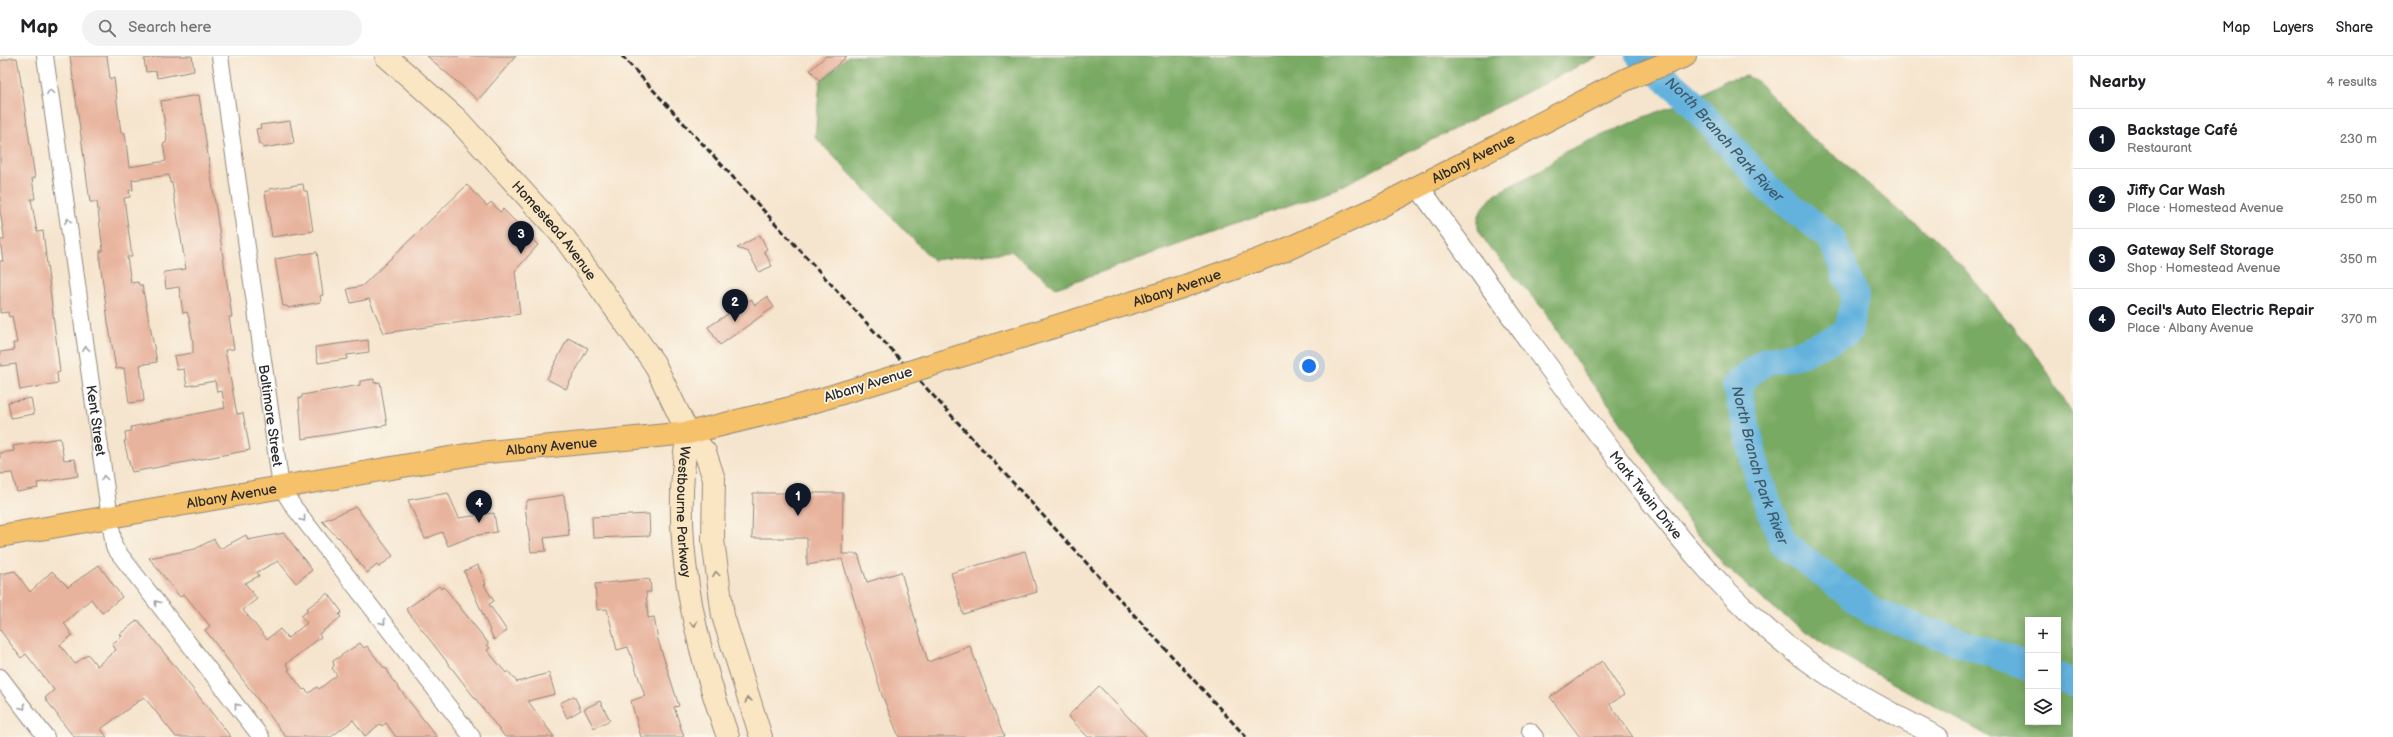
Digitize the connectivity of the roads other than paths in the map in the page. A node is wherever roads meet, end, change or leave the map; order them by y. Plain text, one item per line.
1 (45, 56) edge
2 (220, 56) edge
3 (386, 56) edge
4 (1682, 57) edge
5 (1418, 186) junction
6 (688, 433) junction
7 (281, 487) junction
8 (110, 517) junction
9 (0, 536) edge
10 (0, 677) edge
11 (759, 732) edge
12 (727, 735) edge
13 (46, 737) edge
14 (261, 737) edge
15 (472, 737) edge
16 (1938, 737) edge

8 -> 1 street, Kent Street
2 - 7 street, Baltimore Street
3 - 6 main road, Homestead Avenue
4 - 5 highway, Albany Avenue
5 - 6 highway, Albany Avenue, bridge
5 - 16 street, Mark Twain Drive
6 - 7 highway, Albany Avenue
11 -> 6 main road, Westbourne Parkway
6 -> 12 main road, Westbourne Parkway
7 - 8 highway, Albany Avenue
7 -> 15 street, Baltimore Street
8 - 9 highway, Albany Avenue
14 -> 8 street, Kent Street
10 -> 13 street
11 - 12 main road

